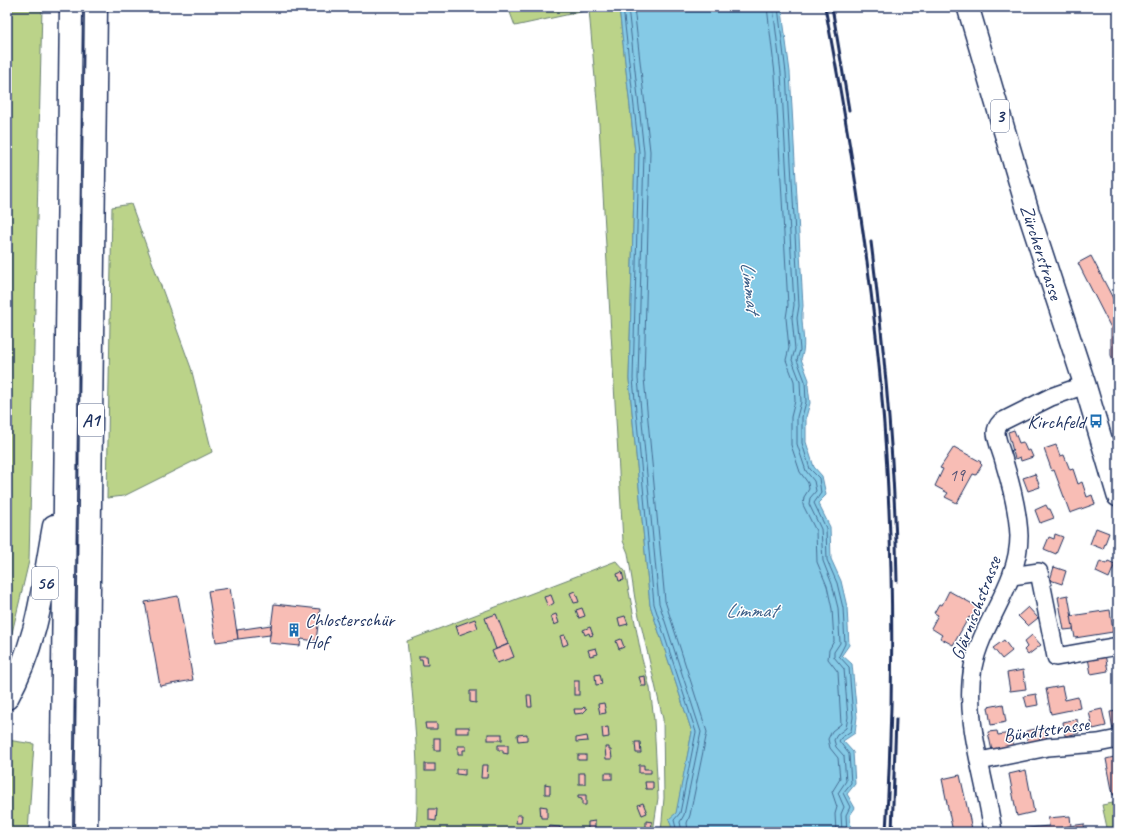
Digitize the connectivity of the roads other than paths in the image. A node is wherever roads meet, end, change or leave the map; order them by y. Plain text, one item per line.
1 (71, 7) edge
2 (96, 7) edge
3 (968, 7) edge
4 (1085, 385) junction
5 (65, 464) junction
6 (1118, 496) edge
7 (1012, 576) junction
8 (1118, 646) edge
9 (7, 698) edge
10 (1118, 740) edge
11 (980, 761) junction
12 (61, 832) edge
13 (86, 832) edge
14 (993, 832) edge

1 - 5 highway, A1
2 - 13 highway, A1
3 - 4 main road, Zürcherstrasse / 3
4 - 6 main road, Zürcherstrasse / 3
4 - 7 street, Glärnischstrasse
5 - 9 highway, 56
5 - 12 highway, A1
7 - 8 street
7 - 11 street, Glärnischstrasse
10 - 11 street, Bündtstrasse
11 - 14 street, Glärnischstrasse

